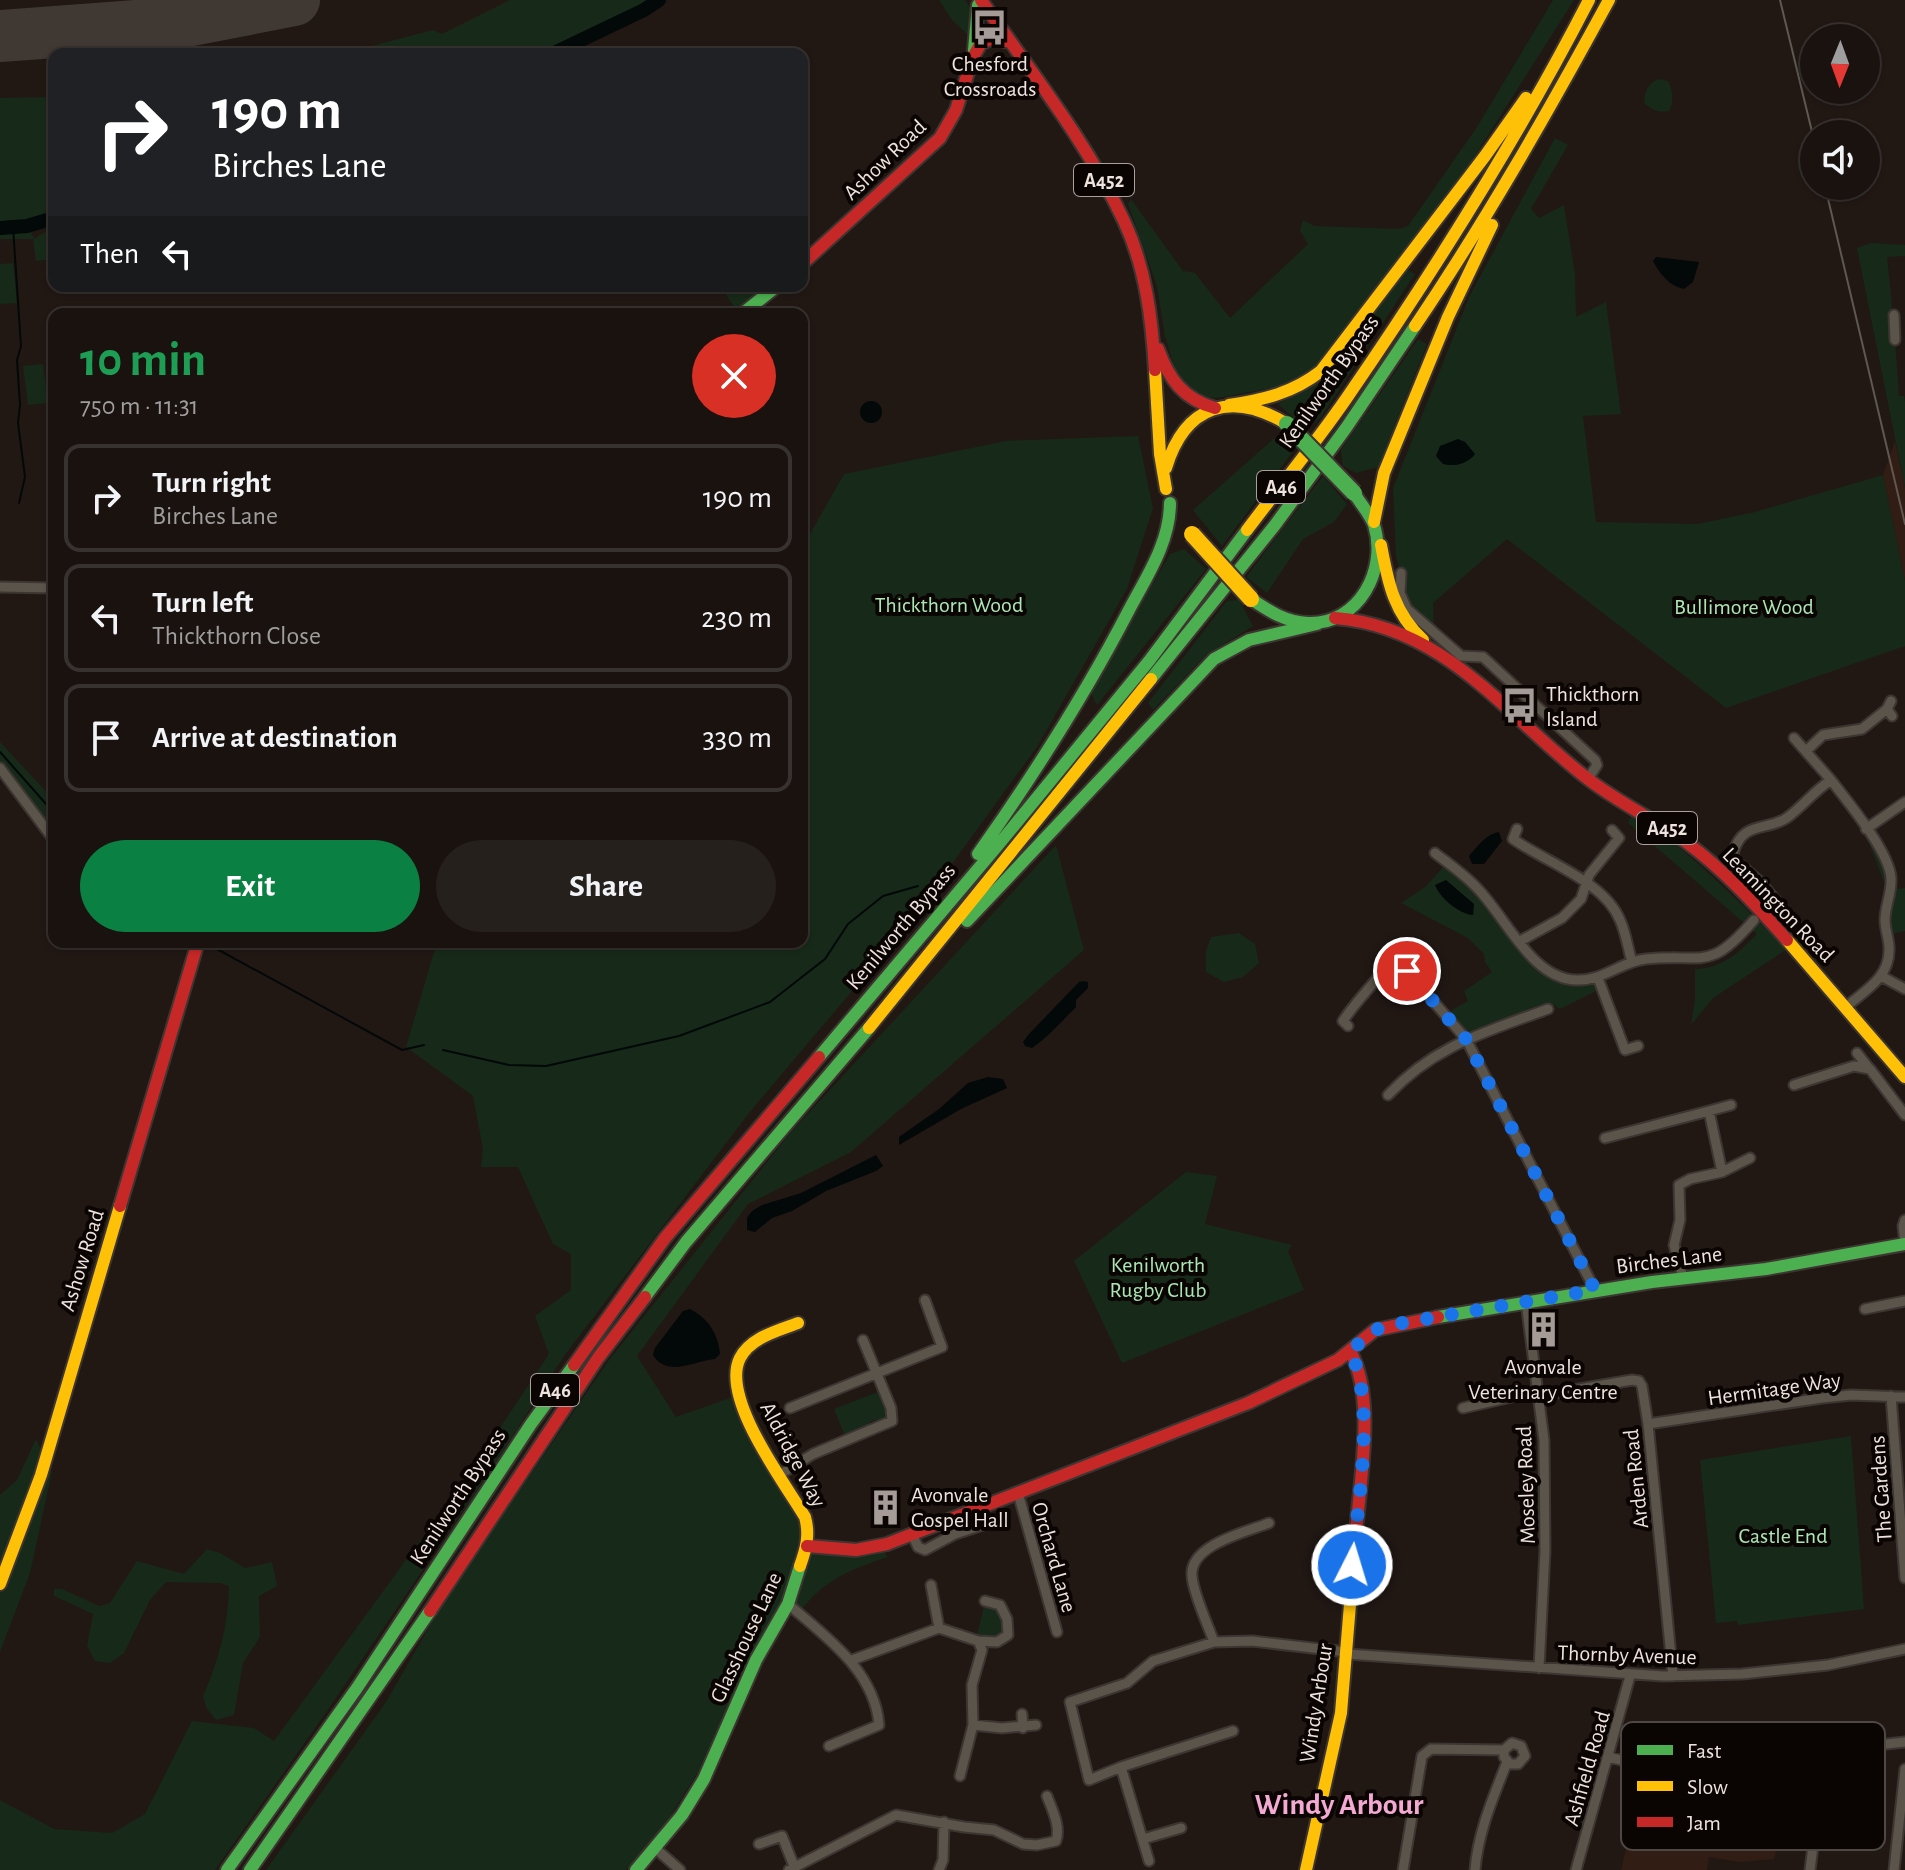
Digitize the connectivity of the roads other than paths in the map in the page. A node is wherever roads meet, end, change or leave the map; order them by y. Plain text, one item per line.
1 (1589, 0) edge
2 (1609, 0) edge
3 (980, 2) edge
4 (1578, 20) junction
5 (1008, 43) junction
6 (972, 62) junction
7 (1529, 147) junction
8 (808, 259) edge
9 (770, 292) edge
10 (750, 308) edge
11 (1894, 315) dead end
12 (1900, 328) edge
13 (1154, 336) junction
14 (1895, 340) dead end
15 (1222, 406) junction
16 (1168, 496) junction
17 (1374, 522) junction
18 (1380, 543) junction
19 (1401, 573) dead end
20 (0, 587) edge
21 (48, 588) edge
22 (1335, 618) junction
23 (1317, 624) junction
24 (1439, 653) junction
25 (1500, 672) junction
26 (1487, 686) junction
27 (1890, 708) dead end
28 (1794, 738) dead end
29 (1806, 751) junction
30 (0, 768) edge
31 (1588, 779) junction
32 (1831, 780) junction
33 (1905, 802) edge
34 (1866, 829) junction
35 (48, 832) edge
36 (1619, 837) dead end
37 (1513, 838) dead end
38 (1435, 853) dead end
39 (1587, 885) junction
40 (1759, 916) junction
41 (1799, 928) dead end
42 (920, 937) junction
43 (1520, 941) junction
44 (194, 948) edge
45 (1396, 948) dead end
46 (1390, 960) junction
47 (1632, 962) junction
48 (1881, 976) junction
49 (1598, 978) junction
50 (908, 979) junction
51 (1905, 989) edge
52 (1846, 1007) junction
53 (1548, 1009) dead end
54 (1342, 1023) dead end
55 (1466, 1039) junction
56 (1638, 1046) dead end
57 (1625, 1050) junction
58 (1882, 1051) junction
59 (1857, 1053) dead end
60 (1614, 1054) dead end
61 (1870, 1069) junction
62 (1905, 1077) edge
63 (1793, 1085) dead end
64 (1905, 1086) edge
65 (1388, 1095) dead end
66 (1731, 1105) dead end
67 (1709, 1111) junction
68 (1905, 1115) edge
69 (1605, 1138) dead end
70 (1750, 1158) dead end
71 (1722, 1172) junction
72 (1905, 1220) edge
73 (1905, 1244) edge
74 (1683, 1278) junction
75 (1595, 1290) junction
76 (925, 1300) dead end
77 (1905, 1301) edge
78 (1526, 1302) junction
79 (1865, 1309) dead end
80 (798, 1323) dead end
81 (863, 1340) dead end
82 (1350, 1351) junction
83 (877, 1375) junction
84 (1538, 1394) junction
85 (1891, 1396) junction
86 (1905, 1397) edge
87 (790, 1408) dead end
88 (1463, 1408) dead end
89 (1648, 1424) junction
90 (779, 1475) junction
91 (1018, 1493) junction
92 (992, 1522) dead end
93 (1269, 1523) dead end
94 (912, 1534) junction
95 (807, 1546) junction
96 (1905, 1578) edge
97 (0, 1584) edge
98 (931, 1585) dead end
99 (1006, 1595) dead end
100 (985, 1601) dead end
101 (788, 1604) junction
102 (1000, 1605) junction
103 (939, 1628) junction
104 (1057, 1632) dead end
105 (978, 1641) junction
106 (1214, 1642) junction
107 (1905, 1649) edge
108 (1347, 1653) junction
109 (852, 1660) junction
110 (1539, 1668) junction
111 (1630, 1676) junction
112 (1673, 1676) junction
113 (1022, 1714) dead end
114 (973, 1725) junction
115 (1036, 1725) dead end
116 (1023, 1728) junction
117 (1233, 1731) dead end
118 (1905, 1742) edge
119 (1885, 1744) edge
120 (829, 1746) dead end
121 (1504, 1750) junction
122 (1608, 1757) junction
123 (1621, 1760) edge
124 (1507, 1762) junction
125 (1121, 1767) junction
126 (1905, 1769) edge
127 (960, 1776) dead end
128 (1047, 1796) dead end
129 (944, 1822) junction
130 (1181, 1828) dead end
131 (1143, 1839) junction
132 (759, 1844) dead end
133 (655, 1848) junction
134 (1811, 1850) edge
135 (1149, 1861) dead end
136 (791, 1868) edge
137 (227, 1870) edge
138 (250, 1870) edge
139 (636, 1870) edge
140 (680, 1870) edge
141 (939, 1870) edge
142 (1306, 1870) edge
143 (1403, 1870) edge
144 (1475, 1870) edge
145 (1576, 1870) edge
146 (1810, 1870) edge
147 (1894, 1870) edge

1 - 4 main road, Kenilworth Bypass / A46
2 - 7 main road, Kenilworth Bypass / A46
3 - 5 main road, A452
3 - 6 main road, Ashow Road
4 - 15 main road
4 - 42 main road, Kenilworth Bypass / A46
5 - 6 main road
5 - 13 main road, A452
6 - 8 main road, Ashow Road
7 - 17 main road
7 - 50 main road, Kenilworth Bypass / A46
9 - 10 main road
11 - 12 street
12 - 14 street
13 - 15 main road, A452
13 - 16 main road, A452
15 - 16 main road
15 - 17 main road, bridge
16 - 23 main road, bridge
16 - 42 main road
17 - 18 main road
18 - 22 main road
18 - 24 main road, Leamington Road / A452
19 - 25 street
20 - 21 street
22 - 23 main road
22 - 24 main road, Leamington Road / A452
23 - 50 main road
24 - 26 main road, Leamington Road / A452
25 - 26 street
25 - 31 street
26 - 31 main road, Leamington Road / A452
27 - 29 street
28 - 29 street
29 - 32 street
30 - 35 street
31 - 40 main road, Leamington Road / A452
32 - 34 street
32 - 41 street
33 - 34 street
34 - 48 street
36 - 39 street
37 - 39 street
38 - 43 street
39 - 43 street
39 - 47 street
40 - 47 street
40 - 52 main road, Leamington Road / A452
42 - 137 main road, Kenilworth Bypass / A46
43 - 49 street
44 - 97 main road, Ashow Road
45 - 46 street
46 - 54 street
46 - 55 street
47 - 49 street
48 - 51 street
48 - 52 street
49 - 57 street
50 - 138 main road, Kenilworth Bypass / A46
52 - 58 main road, Leamington Road / A452
53 - 55 street
55 - 65 street
55 - 75 street
56 - 57 street
57 - 60 street
58 - 62 main road, Leamington Road / A452
58 - 64 main road, Leamington Road / A452
59 - 61 street
61 - 63 street
61 - 68 street
66 - 67 street
67 - 69 street
67 - 71 street
70 - 71 street
71 - 74 street
72 - 73 street
73 - 74 main road, Birches Lane
74 - 75 main road, Birches Lane
75 - 78 main road, Birches Lane
76 - 83 street
77 - 79 street
78 - 82 main road, Birches Lane
78 - 84 street, Moseley Road
80 - 90 main road, Aldridge Way
81 - 83 street
82 - 91 main road
82 - 108 main road, Windy Arbour
83 - 87 street
83 - 90 street
84 - 88 street
84 - 89 street, Arden Road
84 - 110 street, Moseley Road
85 - 86 street, Hermitage Way
85 - 89 street, Hermitage Way
85 - 96 street, The Gardens
89 - 112 street, Arden Road
90 - 95 main road, Aldridge Way
91 - 94 main road
91 - 104 street, Orchard Lane
92 - 94 street
93 - 106 street
94 - 95 main road
95 - 101 main road, Glasshouse Lane
98 - 103 street
99 - 102 street
100 - 102 street
101 - 109 street
101 - 133 main road, Glasshouse Lane
102 - 105 street
103 - 105 street
103 - 109 street
105 - 114 street
106 - 108 street, Thornby Avenue
106 - 125 street, Thornby Avenue
107 - 112 street, Thornby Avenue
108 - 110 street, Thornby Avenue
108 - 142 main road, Windy Arbour
109 - 120 street
110 - 111 street, Thornby Avenue
111 - 112 street, Thornby Avenue
111 - 122 street, Ashfield Road
113 - 116 street
114 - 116 street
114 - 127 street
115 - 116 street
117 - 125 street
118 - 119 street
121 - 124 street
121 - 124 street
121 - 143 street
122 - 123 street
122 - 145 street, Ashfield Road
124 - 144 street
125 - 131 street
126 - 147 street
128 - 129 street
129 - 136 street
129 - 141 street
130 - 131 street
131 - 135 street
132 - 136 street
133 - 139 main road, Glasshouse Lane
133 - 140 street
134 - 146 street

